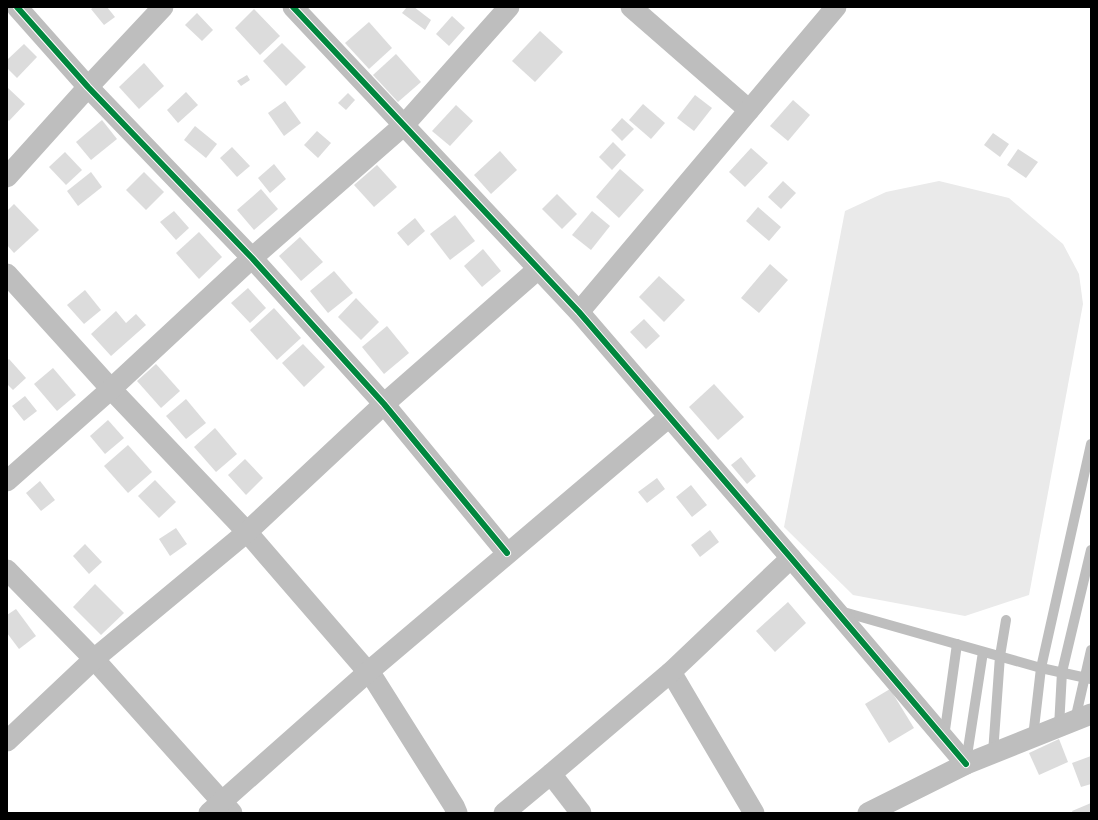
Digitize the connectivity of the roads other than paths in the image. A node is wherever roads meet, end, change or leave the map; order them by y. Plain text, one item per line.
1 (16, 7) edge
2 (163, 7) edge
3 (293, 7) edge
4 (509, 7) edge
5 (631, 7) edge
6 (832, 8) edge
7 (88, 87) junction
8 (749, 110) junction
9 (404, 126) junction
10 (7, 177) edge
11 (252, 258) junction
12 (538, 269) junction
13 (7, 274) edge
14 (579, 312) junction
15 (111, 389) junction
16 (384, 404) junction
17 (669, 417) junction
18 (1091, 444) edge
19 (7, 481) edge
20 (247, 532) junction
21 (1091, 550) edge
22 (507, 554) junction
23 (791, 558) junction
24 (7, 570) edge
25 (835, 610) junction
26 (1006, 620) dead end
27 (957, 644) junction
28 (1091, 650) edge
29 (983, 652) junction
30 (1000, 656) junction
31 (94, 659) junction
32 (1041, 668) junction
33 (368, 672) junction
34 (671, 672) junction
35 (1062, 672) junction
36 (1088, 678) edge
37 (1075, 720) edge
38 (1033, 737) junction
39 (944, 738) junction
40 (7, 741) edge
41 (993, 753) junction
42 (966, 764) junction
43 (552, 774) junction
44 (220, 809) edge
45 (457, 813) edge
46 (504, 813) edge
47 (581, 813) edge
48 (754, 813) edge
49 (868, 813) edge

1 - 7 street
2 - 7 street
3 - 9 street
4 - 9 street
5 - 8 street
6 - 8 street
7 - 10 street
7 - 11 street
8 - 14 street
9 - 11 street
9 - 12 street
11 - 15 street
11 - 16 street
12 - 14 street
12 - 16 street
13 - 15 street
14 - 17 street
15 - 19 street
15 - 20 street
16 - 20 street
16 - 22 street
17 - 22 street
17 - 23 street
18 - 32 lane
20 - 31 street
20 - 33 street
21 - 35 lane
22 - 33 street
23 - 25 street
23 - 34 street
24 - 31 street
25 - 27 lane
25 - 39 street
26 - 30 lane
27 - 29 lane
27 - 39 lane
28 - 36 lane
29 - 30 lane
29 - 42 lane
30 - 32 lane
30 - 41 lane
31 - 40 street
31 - 44 street
32 - 35 lane
32 - 38 lane
33 - 44 street
33 - 45 street
34 - 43 street
34 - 48 street
35 - 36 lane
35 - 37 lane
36 - 37 lane
37 - 38 street
38 - 41 street
39 - 42 street
41 - 42 street
42 - 49 street
43 - 46 street
43 - 47 street

